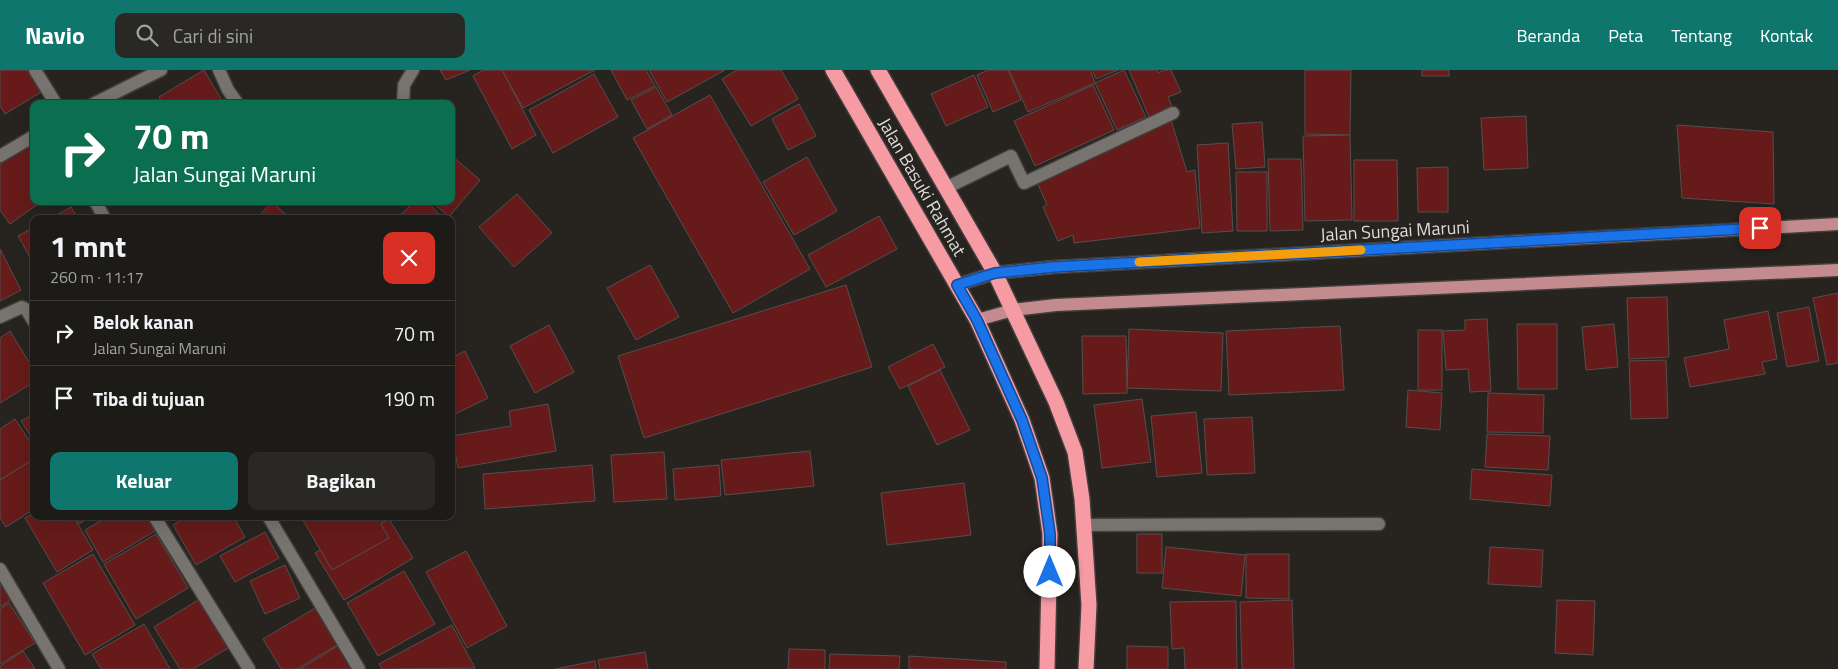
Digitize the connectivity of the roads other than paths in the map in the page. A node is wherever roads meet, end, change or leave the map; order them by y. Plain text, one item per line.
1 (35, 70) edge
2 (161, 70) edge
3 (219, 70) edge
4 (414, 70) edge
5 (833, 70) edge
6 (878, 70) edge
7 (54, 100) edge
8 (100, 100) edge
9 (235, 100) edge
10 (403, 100) edge
11 (1173, 114) dead end
12 (30, 138) edge
13 (0, 156) edge
14 (946, 188) junction
15 (1838, 224) edge
16 (1838, 270) edge
17 (995, 273) junction
18 (957, 285) junction
19 (1013, 310) junction
20 (0, 317) edge
21 (30, 317) edge
22 (977, 320) junction
23 (156, 520) edge
24 (270, 520) edge
25 (1379, 524) dead end
26 (1084, 525) junction
27 (0, 569) edge
28 (59, 669) edge
29 (249, 669) edge
30 (359, 669) edge
31 (1047, 669) edge
32 (1086, 669) edge

1 - 7 street
2 - 8 street
3 - 9 street
4 - 10 street
5 - 18 highway, Jalan Basuki Rahmat
6 - 14 highway, Jalan Basuki Rahmat
11 - 14 street
12 - 13 street
14 - 17 highway, Jalan Basuki Rahmat
15 - 17 main road, Jalan Sungai Maruni
16 - 19 main road
17 - 18 main road, Jalan Sungai Maruni
17 - 19 highway, Jalan Basuki Rahmat
18 - 22 highway, Jalan Basuki Rahmat
19 - 22 main road
19 - 26 highway, Jalan Basuki Rahmat
20 - 21 street
22 - 31 highway, Jalan Basuki Rahmat
23 - 29 street
24 - 30 street
25 - 26 street
26 - 32 highway, Jalan Basuki Rahmat
27 - 28 street

